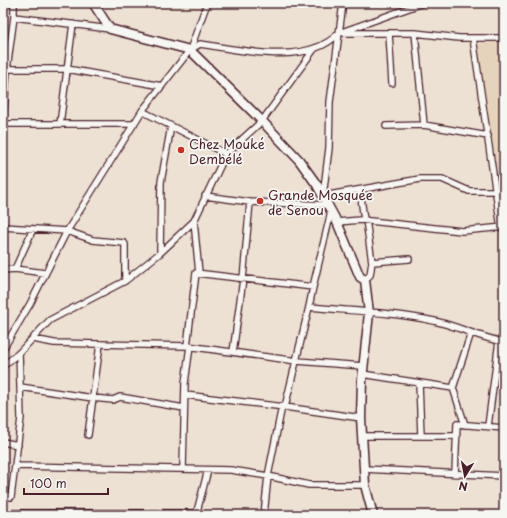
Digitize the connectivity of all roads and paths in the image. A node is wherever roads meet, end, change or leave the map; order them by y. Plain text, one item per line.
1 (14, 3) edge
2 (93, 3) edge
3 (343, 3) edge
4 (423, 3) edge
5 (206, 6) dead end
6 (14, 16) junction
7 (73, 24) junction
8 (110, 29) junction
9 (389, 32) junction
10 (339, 33) junction
11 (415, 33) junction
12 (474, 38) junction
13 (504, 38) edge
14 (315, 48) junction
15 (190, 50) junction
16 (6, 58) edge
17 (8, 69) junction
18 (67, 69) junction
19 (392, 83) dead end
20 (162, 86) junction
21 (142, 111) junction
22 (262, 121) junction
23 (3, 124) edge
24 (60, 124) junction
25 (134, 124) junction
26 (424, 125) junction
27 (171, 126) junction
28 (386, 126) dead end
29 (488, 136) junction
30 (3, 145) edge
31 (226, 154) junction
32 (360, 190) junction
33 (496, 191) junction
34 (205, 196) junction
35 (323, 196) junction
36 (250, 202) junction
37 (329, 208) junction
38 (3, 209) edge
39 (365, 220) junction
40 (194, 221) junction
41 (337, 222) junction
42 (3, 227) edge
43 (502, 227) edge
44 (33, 229) junction
45 (67, 231) junction
46 (160, 253) junction
47 (409, 259) dead end
48 (372, 262) junction
49 (3, 270) edge
50 (15, 270) junction
51 (45, 273) junction
52 (199, 274) junction
53 (243, 279) junction
54 (366, 280) junction
55 (126, 281) junction
56 (314, 287) junction
57 (309, 307) junction
58 (368, 312) junction
59 (471, 333) junction
60 (32, 339) junction
61 (502, 341) edge
62 (100, 344) junction
63 (188, 346) junction
64 (3, 349) edge
65 (233, 352) junction
66 (19, 353) junction
67 (297, 360) junction
68 (3, 366) edge
69 (363, 366) junction
70 (362, 374) junction
71 (418, 383) junction
72 (20, 388) junction
73 (453, 388) junction
74 (185, 395) junction
75 (93, 398) junction
76 (284, 406) junction
77 (184, 408) junction
78 (361, 418) junction
79 (465, 425) junction
80 (488, 426) junction
81 (504, 428) edge
82 (88, 435) dead end
83 (362, 436) junction
84 (421, 436) junction
85 (457, 436) junction
86 (3, 442) edge
87 (18, 445) junction
88 (15, 466) junction
89 (183, 469) junction
90 (364, 469) junction
91 (208, 470) junction
92 (454, 474) junction
93 (268, 476) junction
94 (504, 476) edge
95 (365, 485) junction
96 (3, 495) edge
97 (3, 513) edge
98 (196, 514) edge
99 (264, 515) edge
100 (373, 515) edge

1 - 6 street
2 - 8 street
3 - 10 street
4 - 10 street
5 - 15 street
6 - 7 street
6 - 16 street
7 - 8 street
7 - 18 street
8 - 15 street
9 - 10 street
9 - 11 street
9 - 19 street
10 - 14 street
10 - 35 street
11 - 12 street
11 - 26 street
12 - 13 street
12 - 29 street
14 - 15 street
14 - 22 street
15 - 20 street
15 - 22 street
16 - 17 street
17 - 18 street
17 - 23 street
18 - 20 street
18 - 24 street
20 - 21 street
21 - 25 street
21 - 27 street
22 - 31 street
22 - 35 street
23 - 24 street
24 - 25 street
25 - 45 street
26 - 28 street
26 - 29 street
27 - 31 street
27 - 46 street
29 - 33 street
30 - 38 street
31 - 34 street
32 - 33 street
32 - 35 street
32 - 39 street
33 - 43 street
34 - 36 street
34 - 40 street
35 - 37 street
36 - 37 street
36 - 53 street
37 - 41 street
37 - 56 street
39 - 41 street
39 - 43 street
39 - 48 street
40 - 46 street
40 - 52 street
41 - 54 street
42 - 44 street
44 - 45 street
44 - 50 street
45 - 51 street
45 - 55 street
46 - 55 street
47 - 48 street
48 - 54 street
49 - 50 street
50 - 51 street
51 - 64 street
52 - 53 street
52 - 63 street
53 - 56 street
53 - 65 street
54 - 58 street
55 - 60 street
56 - 57 street
57 - 58 street
57 - 67 street
58 - 59 street
58 - 69 street
59 - 61 street
59 - 73 street
60 - 62 street
60 - 66 street
61 - 80 street
62 - 63 street
62 - 75 street
63 - 65 street
63 - 74 street
65 - 67 street
66 - 68 street
66 - 72 street
67 - 69 street
67 - 76 street
69 - 70 street
70 - 71 street
70 - 78 street
71 - 73 street
71 - 84 street
72 - 75 street
72 - 87 street
73 - 79 street
74 - 76 street
74 - 77 street
75 - 77 street
75 - 82 street
76 - 78 street
76 - 93 street
77 - 89 street
78 - 83 street
79 - 80 street
79 - 85 street
80 - 81 street
83 - 84 street
83 - 90 street
84 - 85 street
85 - 92 street
86 - 87 street
87 - 88 street
88 - 89 street
88 - 96 street
89 - 91 street
90 - 92 street
90 - 95 street
91 - 93 street
91 - 98 street
92 - 94 street
93 - 95 street
93 - 99 street
95 - 100 street
97 - 98 street

